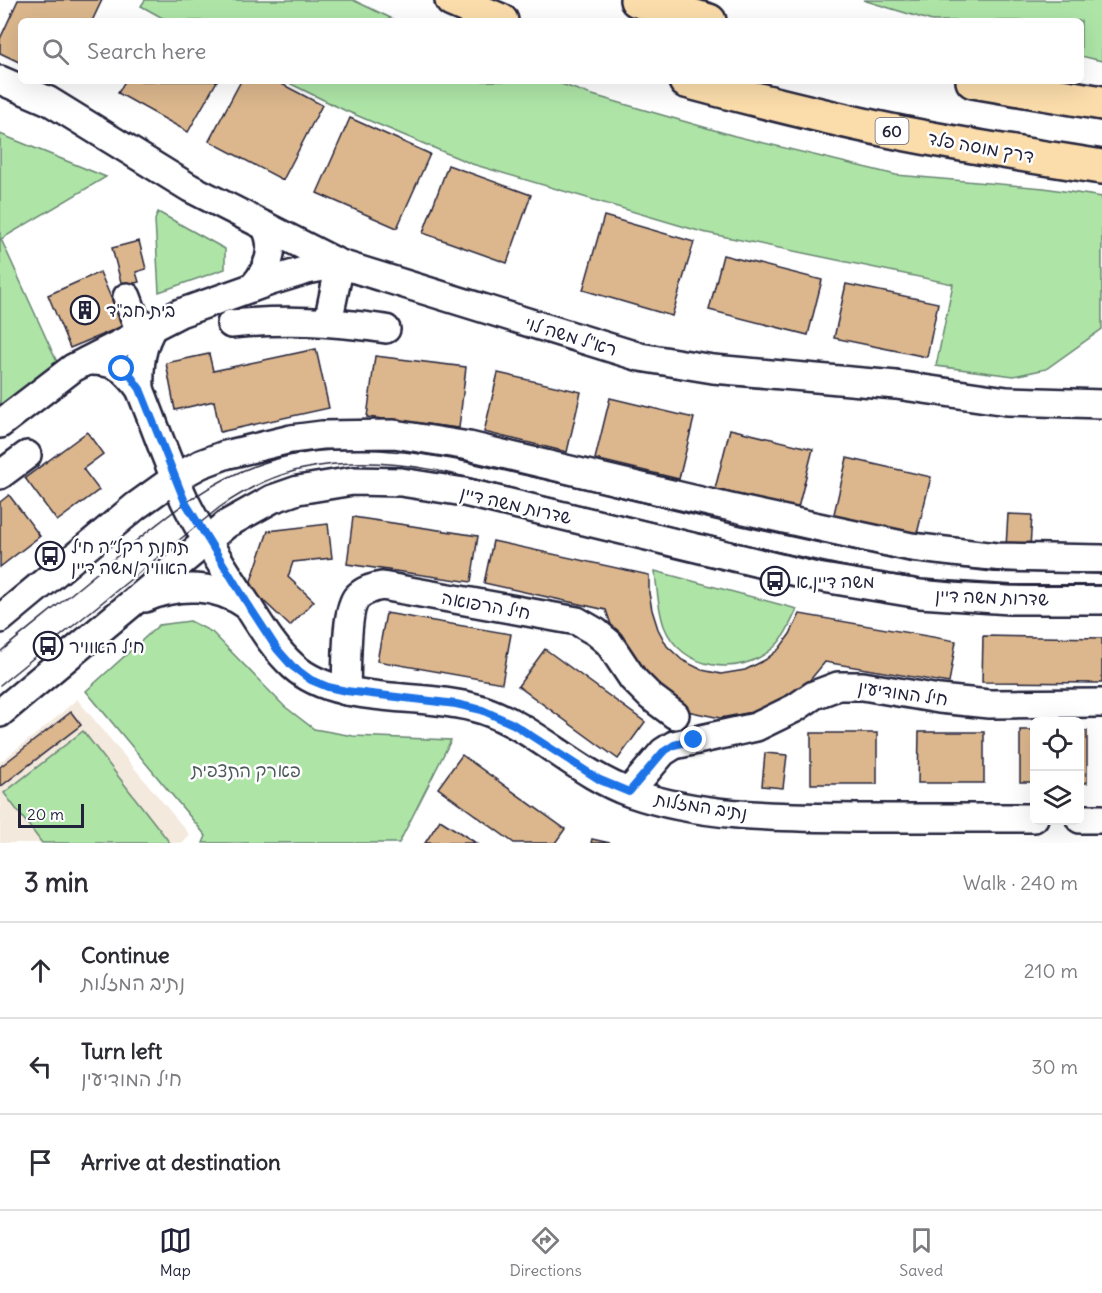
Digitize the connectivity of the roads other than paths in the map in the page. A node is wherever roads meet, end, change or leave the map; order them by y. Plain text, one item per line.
1 (452, 0) edge
2 (637, 0) edge
3 (494, 18) edge
4 (699, 18) edge
5 (0, 80) edge
6 (698, 84) edge
7 (991, 84) edge
8 (1102, 103) edge
9 (1102, 167) edge
10 (265, 226) junction
11 (340, 264) junction
12 (253, 287) junction
13 (127, 297) dead end
14 (328, 322) junction
15 (231, 324) dead end
16 (147, 328) junction
17 (386, 329) dead end
18 (80, 365) junction
19 (140, 389) junction
20 (1102, 404) edge
21 (0, 424) edge
22 (27, 455) dead end
23 (0, 475) edge
24 (175, 478) junction
25 (207, 540) junction
26 (1102, 559) edge
27 (1102, 600) edge
28 (130, 605) junction
29 (249, 606) junction
30 (0, 619) edge
31 (346, 691) junction
32 (1102, 703) edge
33 (0, 713) edge
34 (675, 715) dead end
35 (629, 792) junction
36 (1030, 818) edge
37 (1084, 819) edge
38 (1102, 819) edge

1 - 3 highway
2 - 4 highway
5 - 10 street, רא"ל משה לוי
6 - 9 highway, דרך מוסה פלד / 60
7 - 8 highway
10 - 11 street, רא"ל משה לוי
10 - 12 street
11 - 12 street
11 - 14 street
11 - 20 street, רא"ל משה לוי
12 - 16 street
13 - 16 street
14 - 15 street
14 - 17 street
16 - 18 street
16 - 19 street, נתיב המזלות
18 - 19 street, נתיב המזלות
18 - 21 street
19 - 24 street, נתיב המזלות
22 - 23 street
24 - 25 street, נתיב המזלות
24 - 26 street
24 - 30 street
25 - 27 street, שדרות משה דיין
25 - 28 street, שדרות משה דיין
25 - 29 street, נתיב המזלות
28 - 29 street, נתיב המזלות
28 - 33 street, שדרות משה דיין
29 - 31 street, נתיב המזלות
31 - 34 street, חיל הרפואה
31 - 35 street, נתיב המזלות
32 - 35 street, חיל המודיעין
35 - 36 street, נתיב המזלות
37 - 38 street

